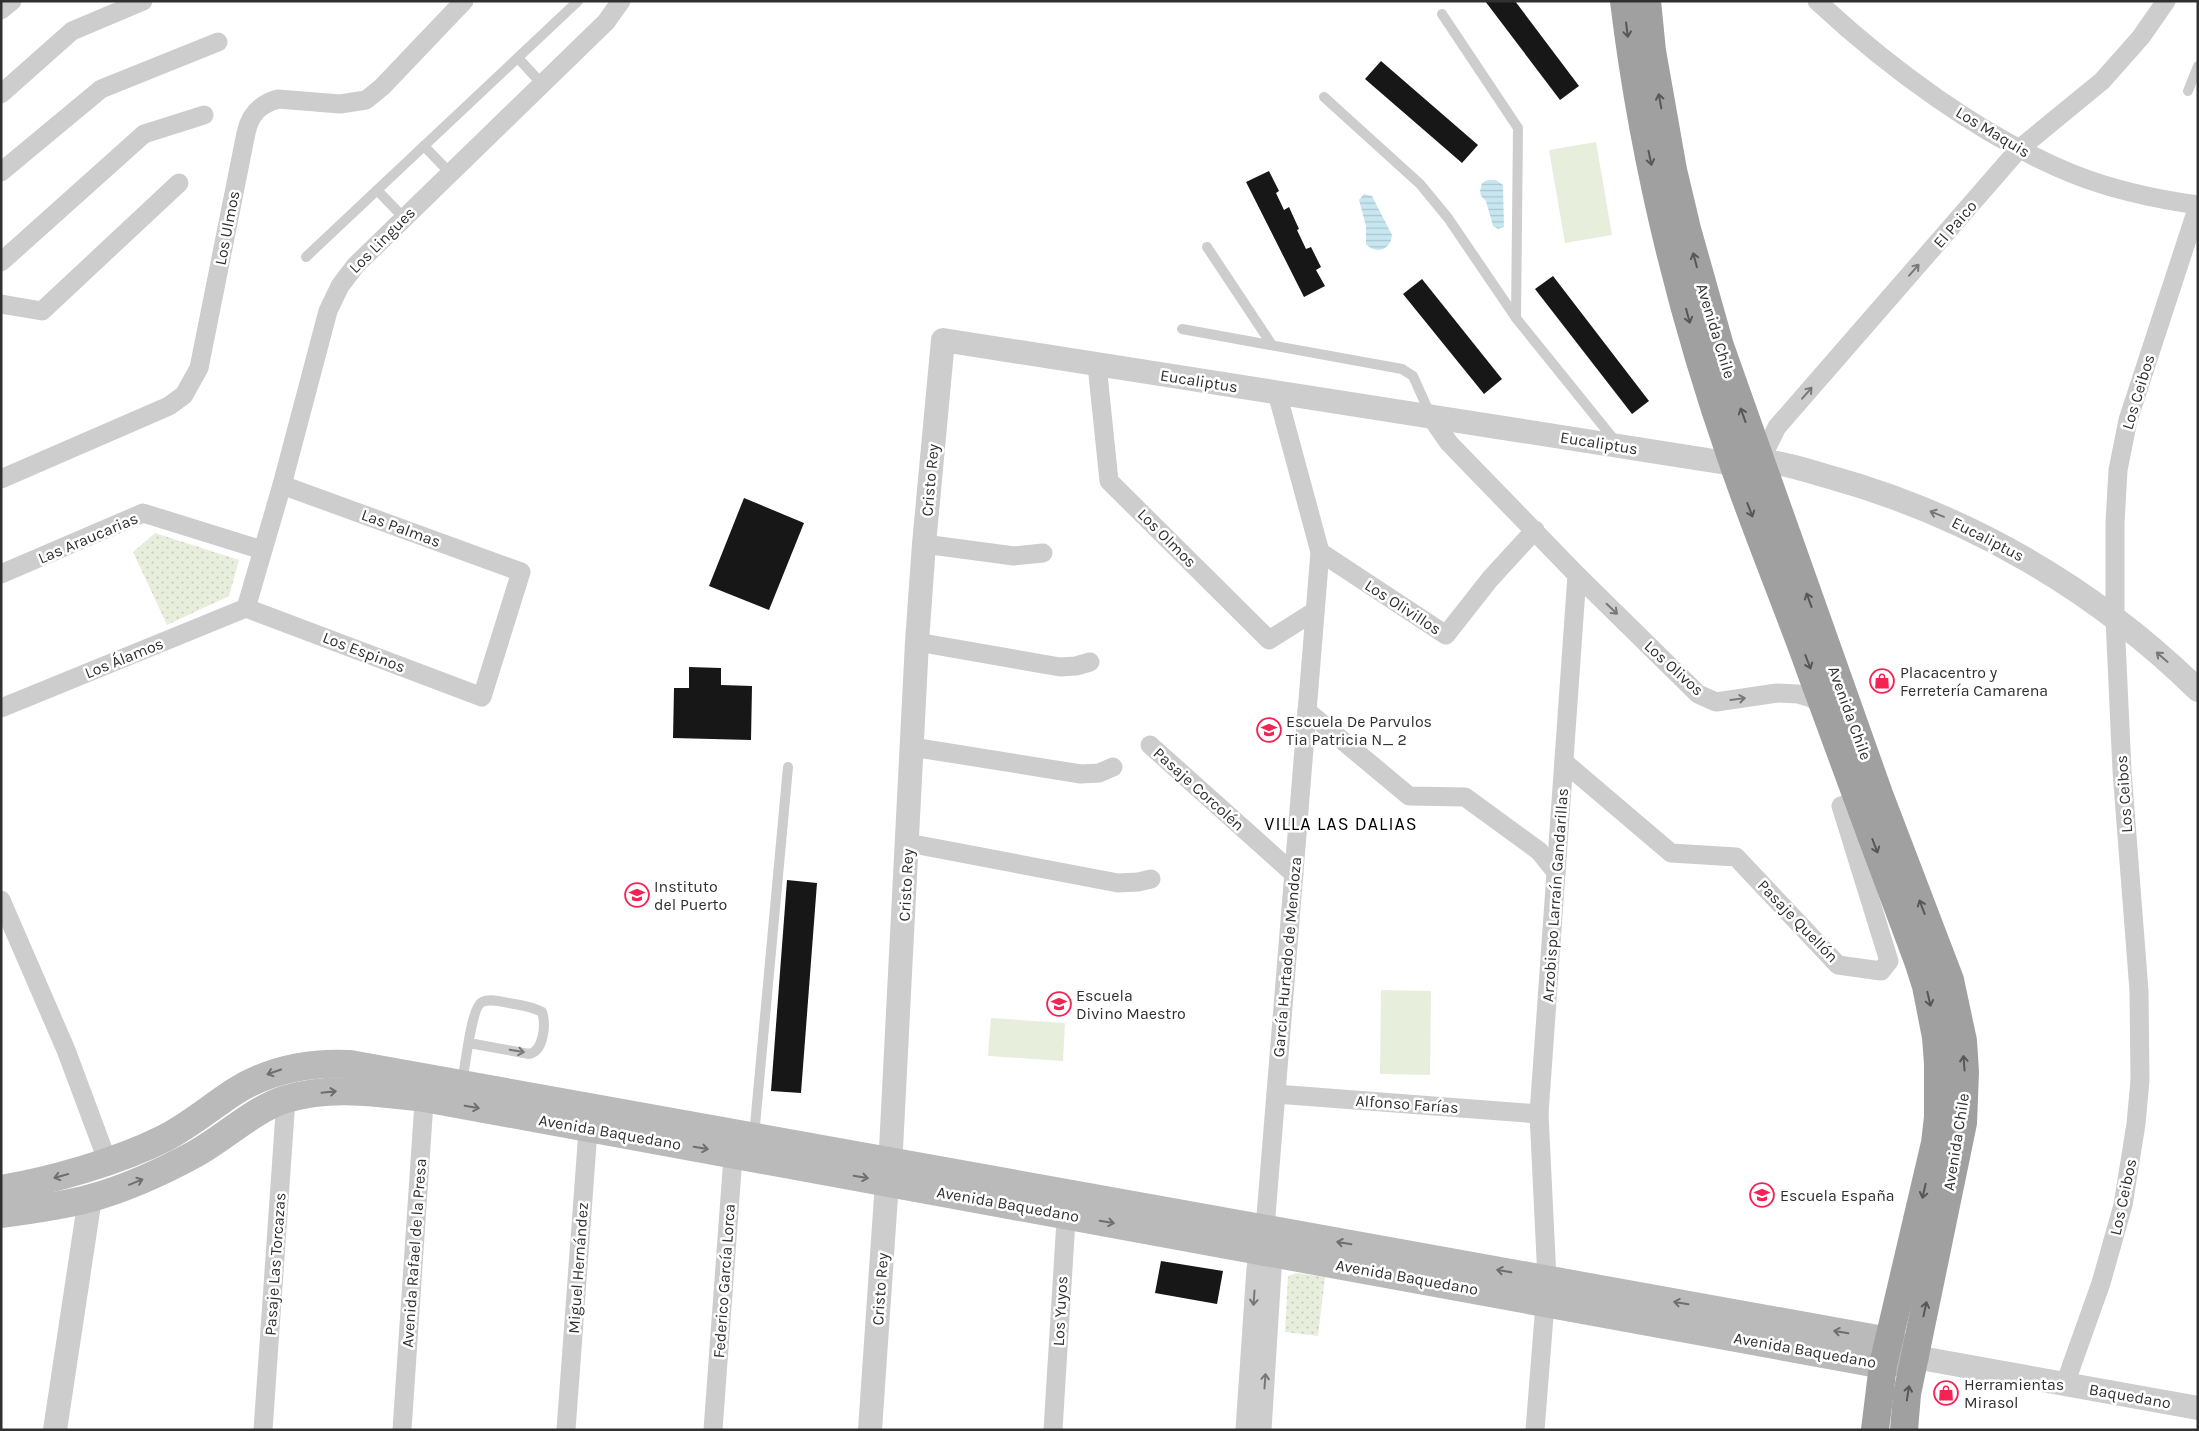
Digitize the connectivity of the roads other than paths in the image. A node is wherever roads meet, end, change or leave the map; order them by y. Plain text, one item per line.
1 (12, 1) edge
2 (143, 1) edge
3 (464, 1) edge
4 (578, 1) edge
5 (621, 1) edge
6 (1624, 1) edge
7 (1647, 1) edge
8 (1817, 1) edge
9 (2166, 1) edge
10 (1, 10) edge
11 (1442, 14) dead end
12 (218, 42) dead end
13 (518, 58) junction
14 (2198, 66) edge
15 (542, 84) junction
16 (2188, 91) dead end
17 (1, 94) edge
18 (1324, 97) dead end
19 (204, 115) dead end
20 (424, 146) junction
21 (2020, 149) junction
22 (1, 172) edge
23 (450, 173) junction
24 (179, 183) dead end
25 (377, 190) junction
26 (2198, 205) edge
27 (404, 218) junction
28 (1207, 247) dead end
29 (306, 257) dead end
30 (1, 262) edge
31 (1, 304) edge
32 (1516, 318) junction
33 (1182, 329) dead end
34 (943, 340) joint
35 (1272, 345) junction
36 (1097, 365) junction
37 (1277, 393) junction
38 (1431, 417) junction
39 (1619, 446) junction
40 (1746, 462) junction
41 (1, 479) edge
42 (282, 485) junction
43 (1535, 530) junction
44 (924, 544) junction
45 (262, 550) junction
46 (1320, 552) junction
47 (1043, 553) dead end
48 (1, 574) edge
49 (1577, 575) junction
50 (246, 608) junction
51 (1315, 611) junction
52 (2115, 619) junction
53 (917, 642) junction
54 (1090, 662) dead end
55 (2198, 690) edge
56 (482, 697) joint
57 (1823, 705) junction
58 (1, 708) edge
59 (1307, 711) junction
60 (1150, 745) dead end
61 (912, 747) junction
62 (1564, 762) junction
63 (788, 767) dead end
64 (1113, 767) dead end
65 (1858, 800) junction
66 (908, 843) junction
67 (1556, 872) junction
68 (1294, 874) junction
69 (1151, 878) dead end
70 (1, 900) edge
71 (469, 1043) junction
72 (462, 1083) junction
73 (425, 1087) junction
74 (1276, 1094) junction
75 (286, 1099) junction
76 (1539, 1114) junction
77 (589, 1117) junction
78 (740, 1140) junction
79 (107, 1160) junction
80 (889, 1171) junction
81 (1, 1189) edge
82 (90, 1198) junction
83 (1067, 1204) junction
84 (1, 1214) edge
85 (1265, 1244) junction
86 (1546, 1290) junction
87 (1886, 1353) junction
88 (1915, 1357) junction
89 (2065, 1384) junction
90 (2198, 1408) edge
91 (54, 1430) edge
92 (264, 1430) edge
93 (402, 1430) edge
94 (566, 1430) edge
95 (713, 1430) edge
96 (870, 1430) edge
97 (1053, 1430) edge
98 (1245, 1430) edge
99 (1262, 1430) edge
100 (1535, 1430) edge
101 (1876, 1430) edge
102 (1904, 1430) edge

1 - 10 street
2 - 17 street
3 - 41 street, Los Ulmos
4 - 13 lane
5 - 15 street, Los Lingues
6 -> 40 highway, Avenida Chile
40 -> 7 highway, Avenida Chile
8 - 21 street, Los Maquis
9 - 21 street, El Paico
11 - 32 lane
12 - 22 street
13 - 15 lane
13 - 20 lane
14 - 16 lane
15 - 23 street, Los Lingues
18 - 32 lane
19 - 30 street
20 - 23 lane
20 - 25 lane
21 - 26 street, Los Maquis
40 -> 21 street, El Paico
23 - 27 street, Los Lingues
24 - 31 street
25 - 27 lane
25 - 29 lane
26 - 52 street, Los Ceibos
27 - 42 street, Los Lingues
28 - 35 lane
32 - 39 lane
33 - 35 lane
34 - 36 street, Eucaliptus
34 - 44 street, Cristo Rey
35 - 38 lane
36 - 37 street, Eucaliptus
36 - 51 street, Los Olmos
37 - 38 street, Eucaliptus
37 - 46 street, García Hurtado de Mendoza
38 - 39 street, Eucaliptus
38 - 43 street
39 - 40 street, Eucaliptus
52 -> 40 street, Eucaliptus
40 -> 57 highway, Avenida Chile
88 -> 40 highway, Avenida Chile
42 - 45 street, Los Lingues
42 - 56 street, Las Palmas
43 - 46 street, Los Olivillos
43 - 49 street
44 - 47 street
44 - 53 street, Cristo Rey
45 - 48 street, Las Araucarias
45 - 50 street, Los Lingues
46 - 51 street, García Hurtado de Mendoza
49 -> 57 street, Los Olivos
49 - 62 street, Arzobispo Larraín Gandarillas
50 - 56 street, Los Espinos
50 - 58 street, Los Álamos
51 - 59 street, García Hurtado de Mendoza
55 -> 52 street, Eucaliptus
52 - 89 street, Los Ceibos
53 - 54 street
53 - 61 street, Cristo Rey
57 - 65 highway, Avenida Chile
59 - 67 street
59 - 68 street, García Hurtado de Mendoza
60 - 68 street, Pasaje Corcolén
61 - 64 street
61 - 66 street, Cristo Rey
62 - 65 street, Pasaje Quellón
62 - 67 street, Arzobispo Larraín Gandarillas
63 - 78 lane
65 -> 87 highway, Avenida Chile
66 - 69 street
66 - 80 street, Cristo Rey
67 - 76 street, Arzobispo Larraín Gandarillas
68 - 74 street, García Hurtado de Mendoza
70 - 79 street
71 -> 71 lane
71 - 72 lane
72 - 73 main road, Avenida Baquedano
72 - 77 main road, Avenida Baquedano
75 -> 73 main road, Avenida Baquedano
73 -> 77 main road, Avenida Baquedano
73 -> 79 main road, Avenida Baquedano
73 - 93 street, Avenida Rafael de la Presa
74 - 76 street, Alfonso Farías
74 - 85 street, García Hurtado de Mendoza
82 -> 75 main road, Avenida Baquedano
75 - 92 street, Pasaje Las Torcazas
76 - 86 street, Arzobispo Larraín Gandarillas
77 - 78 main road, Avenida Baquedano
77 - 94 street, Miguel Hernández
78 - 80 main road, Avenida Baquedano
78 - 95 street, Federico García Lorca
79 -> 81 main road, Avenida Baquedano
80 - 83 main road, Avenida Baquedano
80 - 96 street, Cristo Rey
82 - 84 main road, Avenida Baquedano
82 - 91 street
83 - 85 main road, Avenida Baquedano
83 - 97 street, Los Yuyos
85 - 86 main road, Avenida Baquedano
85 -> 98 street, García Hurtado de Mendoza
99 -> 85 street, García Hurtado de Mendoza
86 - 87 main road, Avenida Baquedano
86 - 100 street, Arzobispo Larraín Gandarillas
87 - 88 main road, Avenida Baquedano
87 - 101 highway, Avenida Chile
88 - 89 street, Baquedano
102 -> 88 highway, Avenida Chile
89 - 90 street, Baquedano

